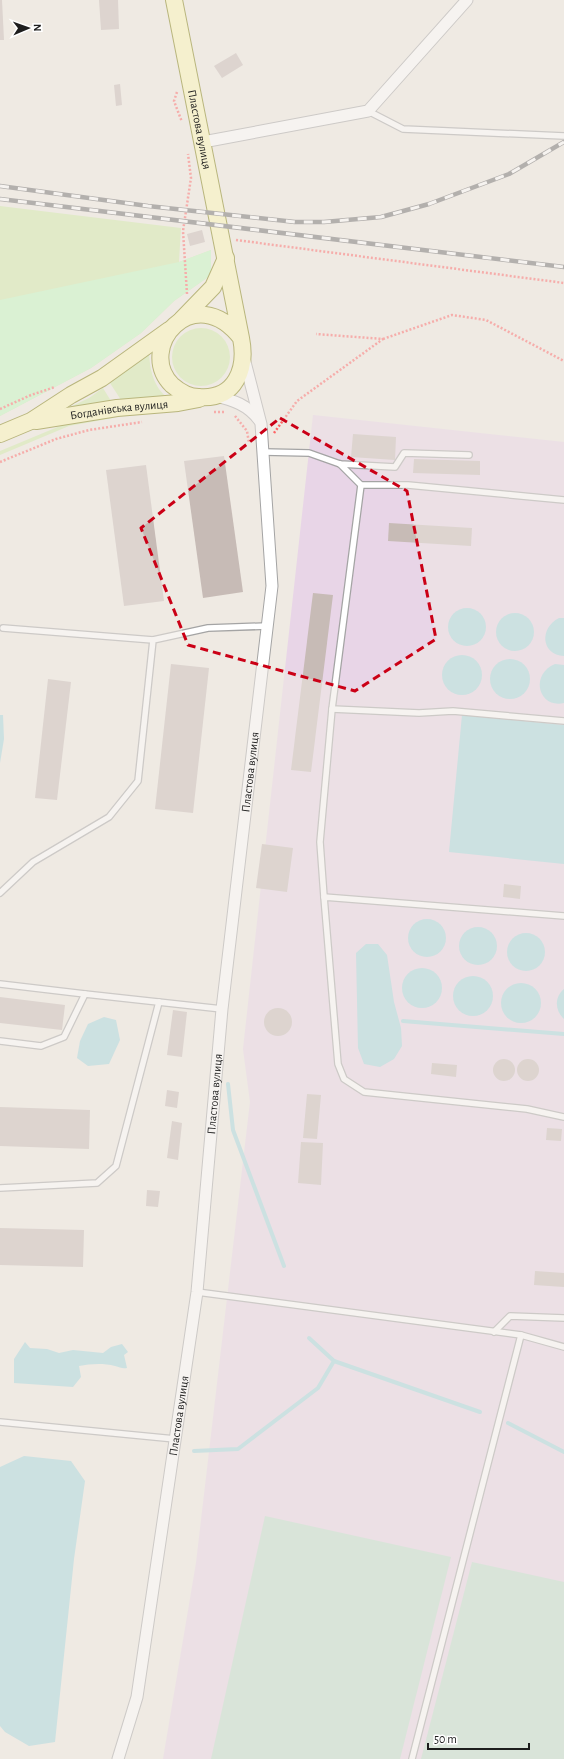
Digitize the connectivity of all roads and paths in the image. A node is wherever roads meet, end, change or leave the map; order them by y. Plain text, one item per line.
1 (174, 0) edge
2 (467, 0) edge
3 (179, 87) dead end
4 (368, 111) junction
5 (184, 129) dead end
6 (564, 136) edge
7 (203, 142) junction
8 (188, 149) dead end
9 (233, 240) dead end
10 (226, 258) junction
11 (564, 284) edge
12 (188, 300) dead end
13 (174, 326) junction
14 (316, 334) dead end
15 (241, 338) junction
16 (383, 339) junction
17 (244, 356) junction
18 (564, 362) edge
19 (60, 385) dead end
20 (211, 396) junction
21 (0, 409) edge
22 (212, 412) dead end
23 (227, 412) dead end
24 (232, 414) dead end
25 (31, 421) junction
26 (146, 421) dead end
27 (261, 424) junction
28 (0, 434) edge
29 (273, 435) dead end
30 (250, 446) dead end
31 (264, 452) junction
32 (469, 455) dead end
33 (0, 462) edge
34 (340, 464) junction
35 (361, 485) junction
36 (564, 500) edge
37 (268, 626) junction
38 (3, 628) dead end
39 (153, 640) junction
40 (332, 709) junction
41 (564, 721) edge
42 (0, 893) edge
43 (324, 897) junction
44 (564, 916) edge
45 (0, 984) edge
46 (85, 994) junction
47 (159, 1002) junction
48 (222, 1009) junction
49 (0, 1041) edge
50 (564, 1117) edge
51 (0, 1188) edge
52 (197, 1292) junction
53 (564, 1318) edge
54 (494, 1332) junction
55 (520, 1335) junction
56 (564, 1347) edge
57 (0, 1422) edge
58 (174, 1439) junction
59 (118, 1759) edge
60 (412, 1759) edge

1 - 7 main road, Пластова вулиця
2 - 4 street
3 - 5 path
4 - 6 lane
4 - 7 street
7 - 10 main road, Пластова вулиця
8 - 12 path
9 - 11 path
10 - 13 main road
10 - 15 main road, Пластова вулиця
13 - 15 main road
13 - 20 main road
13 - 25 main road, Богданівська вулиця
14 - 16 path
15 - 17 main road
16 - 18 path
16 - 29 path
17 - 20 main road
17 - 27 street, Пластова вулиця
19 - 21 path
20 - 25 main road, Богданівська вулиця
20 - 27 street
22 - 23 path
24 - 30 path
25 - 28 main road, Богданівська вулиця
26 - 33 path
27 - 31 street, Пластова вулиця
31 - 34 lane
31 - 37 street, Пластова вулиця
32 - 34 lane
34 - 35 lane
35 - 36 lane
35 - 40 lane
37 - 39 lane
37 - 48 street, Пластова вулиця
38 - 39 lane
39 - 42 lane
40 - 41 lane
40 - 43 lane
43 - 44 lane
43 - 50 lane
45 - 46 lane
46 - 47 lane
46 - 49 lane
47 - 48 lane
47 - 51 lane
48 - 52 street, Пластова вулиця
52 - 54 lane
52 - 58 street, Пластова вулиця
53 - 54 lane
54 - 55 lane
55 - 56 lane
55 - 60 lane
57 - 58 lane
58 - 59 street, Пластова вулиця

